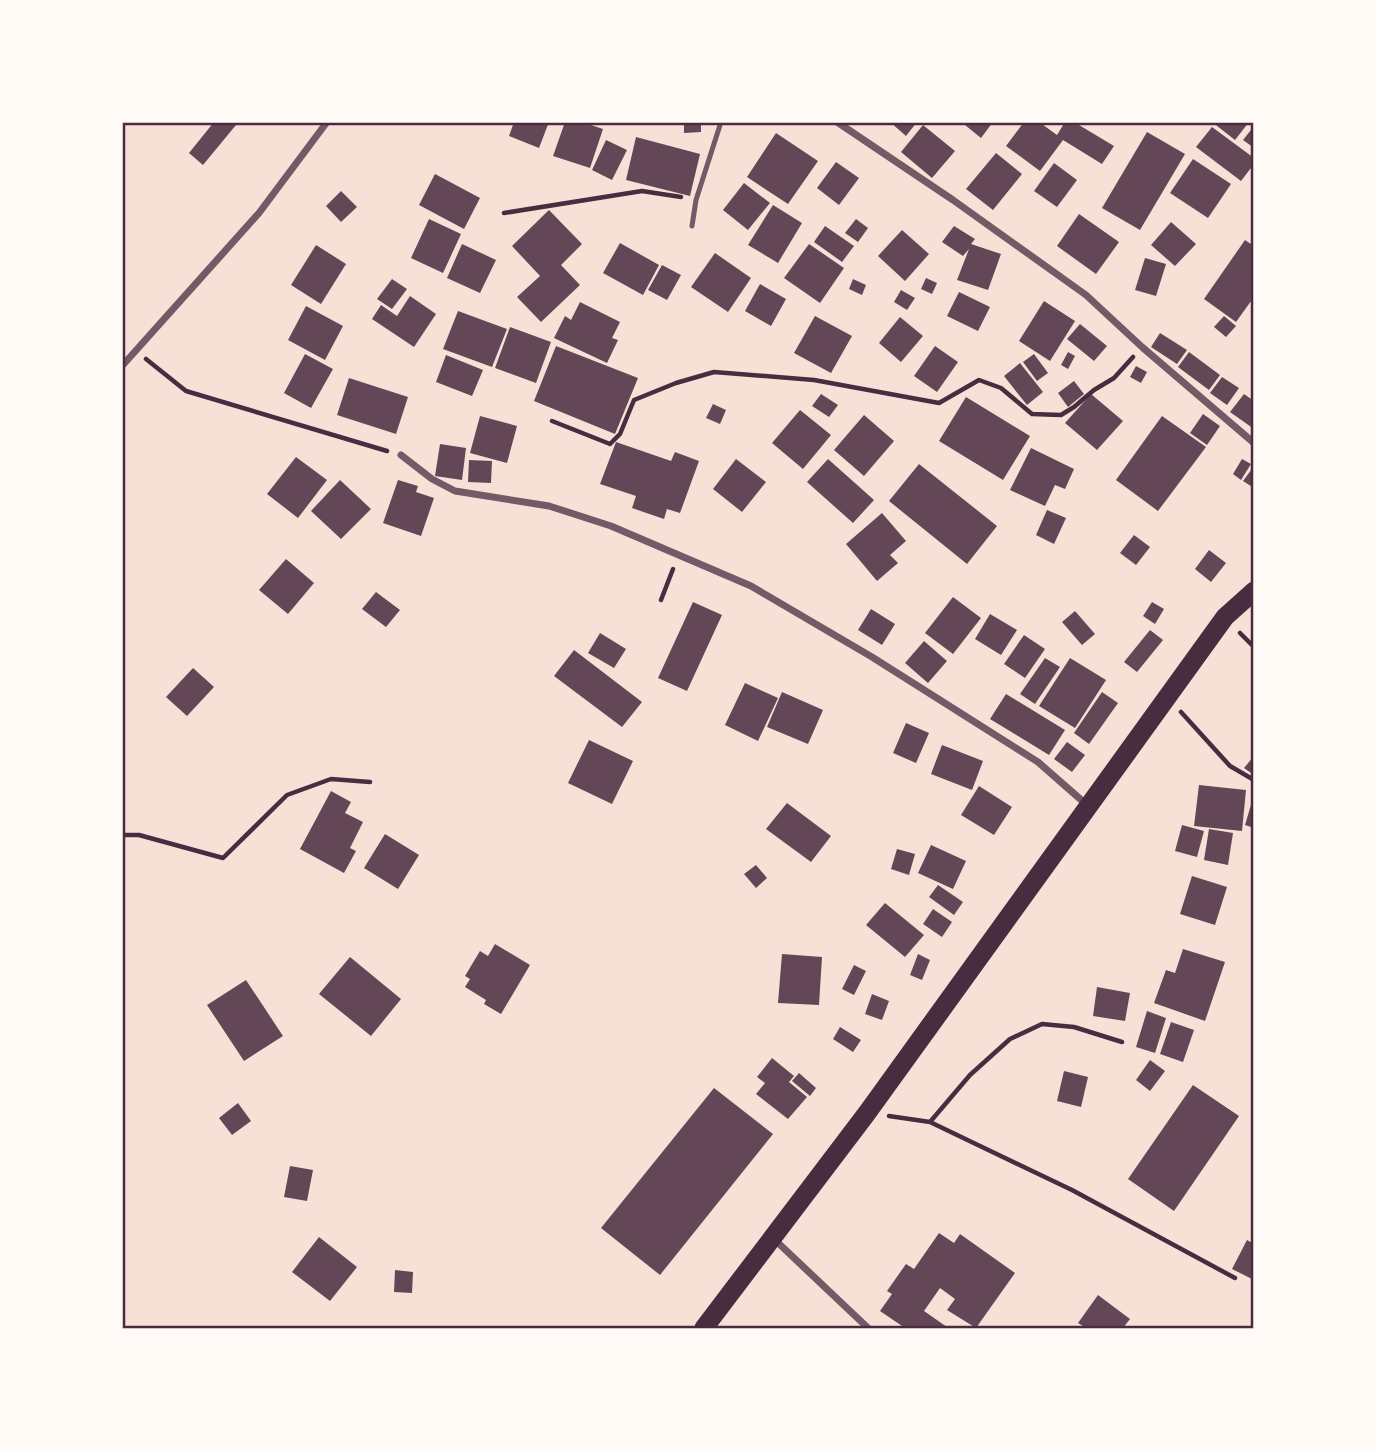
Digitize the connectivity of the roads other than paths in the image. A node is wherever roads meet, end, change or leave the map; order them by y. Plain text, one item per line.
1 (327, 122) edge
2 (721, 122) edge
3 (843, 124) edge
4 (692, 226) dead end
5 (122, 366) edge
6 (1254, 443) edge
7 (401, 455) road end
8 (1254, 591) edge
9 (1087, 806) junction
10 (773, 1238) junction
11 (704, 1328) edge
12 (868, 1328) edge

1 - 5 street
2 - 4 lane
3 - 6 street
7 - 9 street
8 - 9 highway
9 - 10 highway
10 - 11 highway
10 - 12 street

